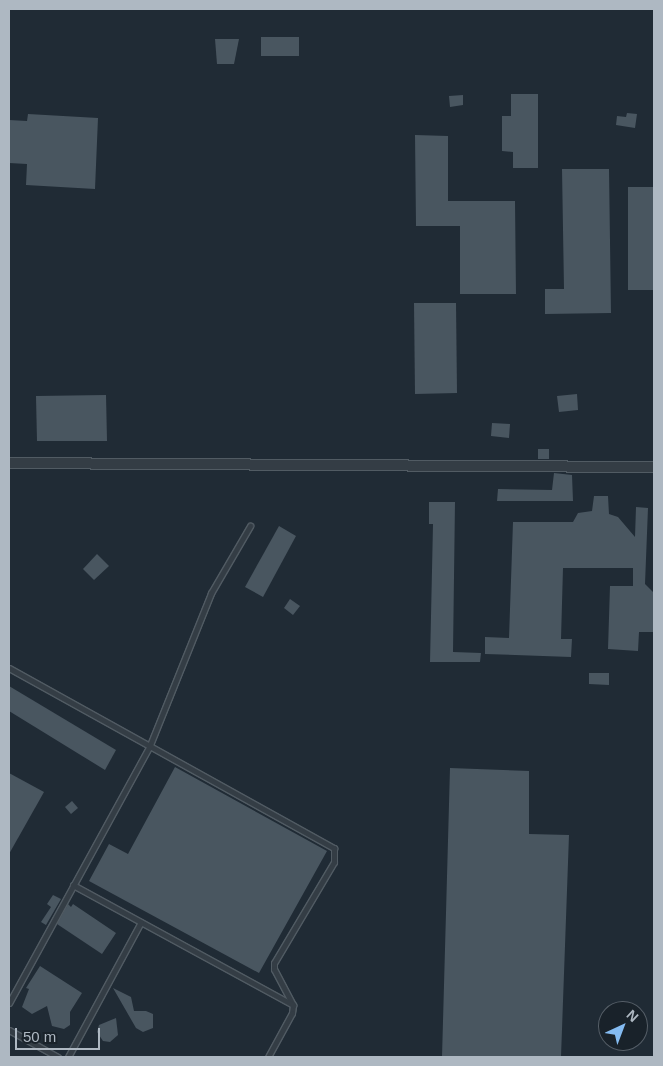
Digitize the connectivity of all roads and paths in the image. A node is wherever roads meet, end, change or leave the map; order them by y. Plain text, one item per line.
1 (9, 463) edge
2 (654, 467) edge
3 (250, 526) dead end
4 (9, 668) edge
5 (150, 745) junction
6 (73, 885) junction
7 (140, 922) junction
8 (9, 1003) edge
9 (293, 1005) junction
10 (9, 1030) edge
11 (58, 1057) edge
12 (68, 1057) edge
13 (268, 1057) edge

1 - 2 street
3 - 5 lane
4 - 5 lane
5 - 6 lane
5 - 9 lane
6 - 7 lane
6 - 8 lane
7 - 9 lane
7 - 12 lane
9 - 13 lane
10 - 11 lane

